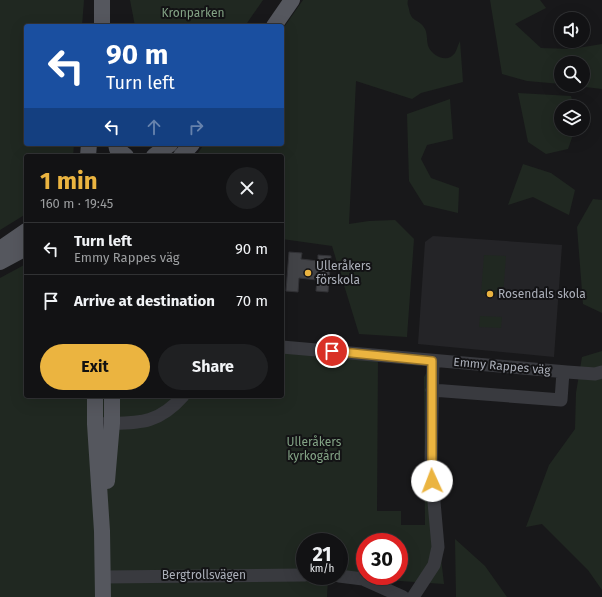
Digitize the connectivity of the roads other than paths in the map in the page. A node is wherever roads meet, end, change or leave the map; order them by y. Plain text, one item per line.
1 (102, 0) edge
2 (292, 0) edge
3 (102, 24) edge
4 (275, 24) edge
5 (116, 146) edge
6 (167, 146) edge
7 (190, 146) edge
8 (123, 154) edge
9 (155, 154) edge
10 (183, 154) edge
11 (24, 232) edge
12 (0, 249) edge
13 (24, 249) edge
14 (0, 262) edge
15 (284, 348) edge
16 (432, 361) junction
17 (563, 372) junction
18 (602, 372) edge
19 (432, 390) junction
20 (96, 398) edge
21 (112, 398) edge
22 (181, 398) edge
23 (112, 423) junction
24 (95, 424) junction
25 (102, 531) junction
26 (296, 575) edge
27 (102, 577) junction
28 (348, 577) edge
29 (103, 597) edge
30 (403, 597) edge
31 (413, 597) edge

1 - 3 main road
2 - 4 main road
5 - 8 main road
6 - 9 main road
7 - 10 main road
11 - 12 main road
13 - 14 main road
15 - 16 street, Emmy Rappes väg
16 - 17 street, Emmy Rappes väg
16 - 19 street
17 - 18 street, Emmy Rappes väg
17 - 19 street
19 - 31 street
20 - 24 main road
21 - 23 main road
22 - 23 street
23 - 24 street
23 - 25 main road
24 - 25 main road
25 - 27 main road
26 - 27 street, Bergtrollsvägen
27 - 29 main road
28 - 30 street

